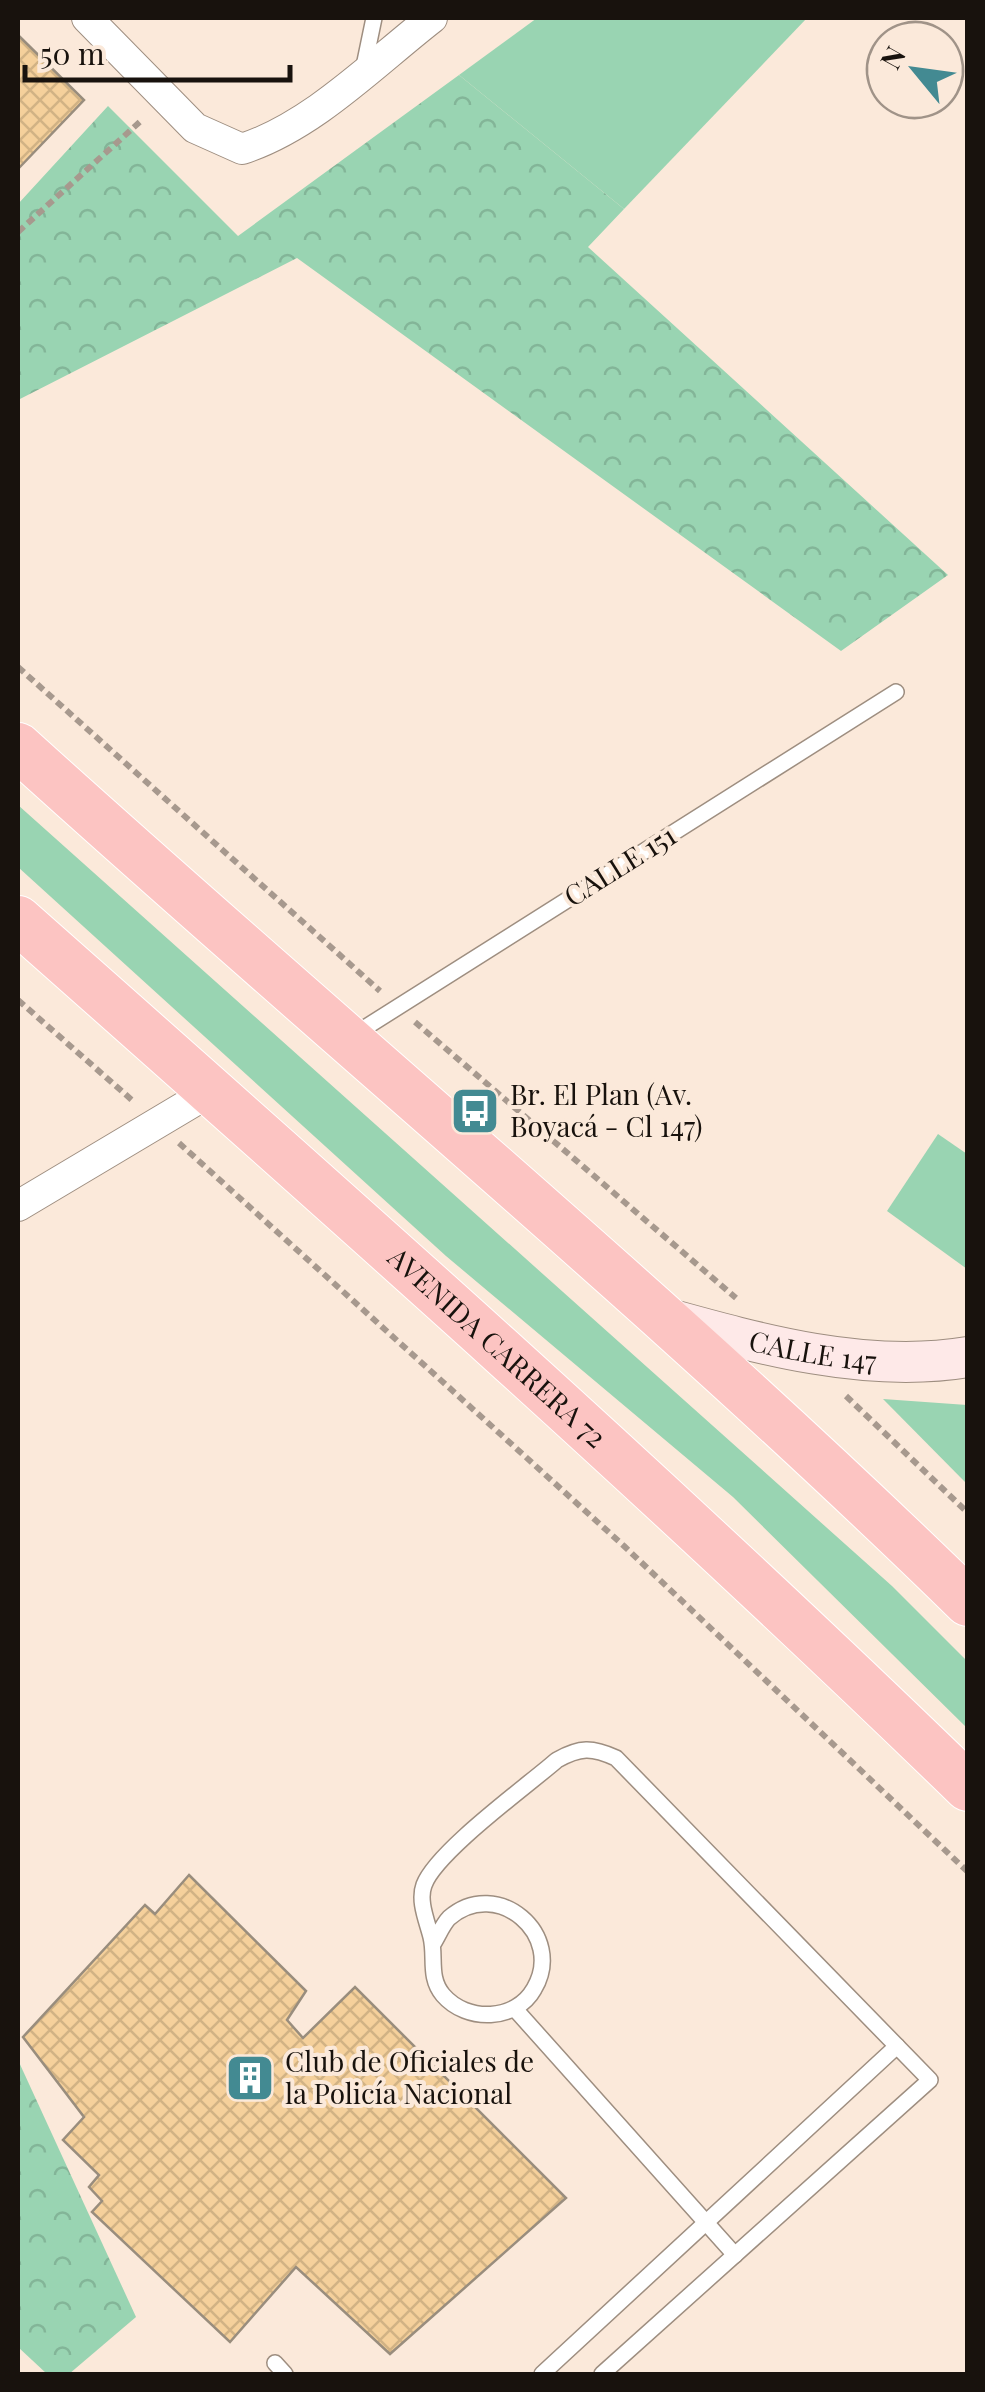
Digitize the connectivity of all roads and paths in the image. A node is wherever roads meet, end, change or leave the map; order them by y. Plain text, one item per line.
1 (87, 18) edge
2 (374, 18) edge
3 (432, 18) edge
4 (363, 71) junction
5 (166, 98) junction
6 (18, 232) edge
7 (18, 666) edge
8 (896, 692) dead end
9 (18, 747) edge
10 (18, 920) edge
11 (18, 1000) edge
12 (398, 1007) junction
13 (344, 1040) junction
14 (211, 1092) junction
15 (158, 1123) junction
16 (18, 1206) edge
17 (744, 1304) dead end
18 (660, 1316) junction
19 (795, 1350) junction
20 (968, 1356) edge
21 (968, 1513) edge
22 (968, 1602) edge
23 (968, 1787) edge
24 (968, 1872) edge
25 (433, 1944) junction
26 (515, 2008) junction
27 (897, 2046) junction
28 (706, 2222) junction
29 (735, 2255) junction
30 (542, 2374) edge
31 (602, 2374) edge

1 - 5 street
2 - 4 lane
3 - 4 street
4 - 5 street
5 - 6 path
7 - 12 path
8 - 12 lane, CALLE 151
9 - 13 highway
10 - 14 highway, AVENIDA CARRERA 72
11 - 15 path
12 - 13 lane, CALLE 151
12 - 17 path
13 - 18 highway
14 - 15 street
14 - 23 highway, AVENIDA CARRERA 72
15 - 16 street
15 - 24 path
18 - 19 main road, CALLE 147
18 - 22 highway
19 - 20 main road, CALLE 147
19 - 21 path
25 - 26 lane
25 - 26 lane
25 - 27 lane
26 - 28 lane
27 - 28 lane
27 - 29 lane
28 - 29 lane
28 - 30 lane
29 - 31 lane

